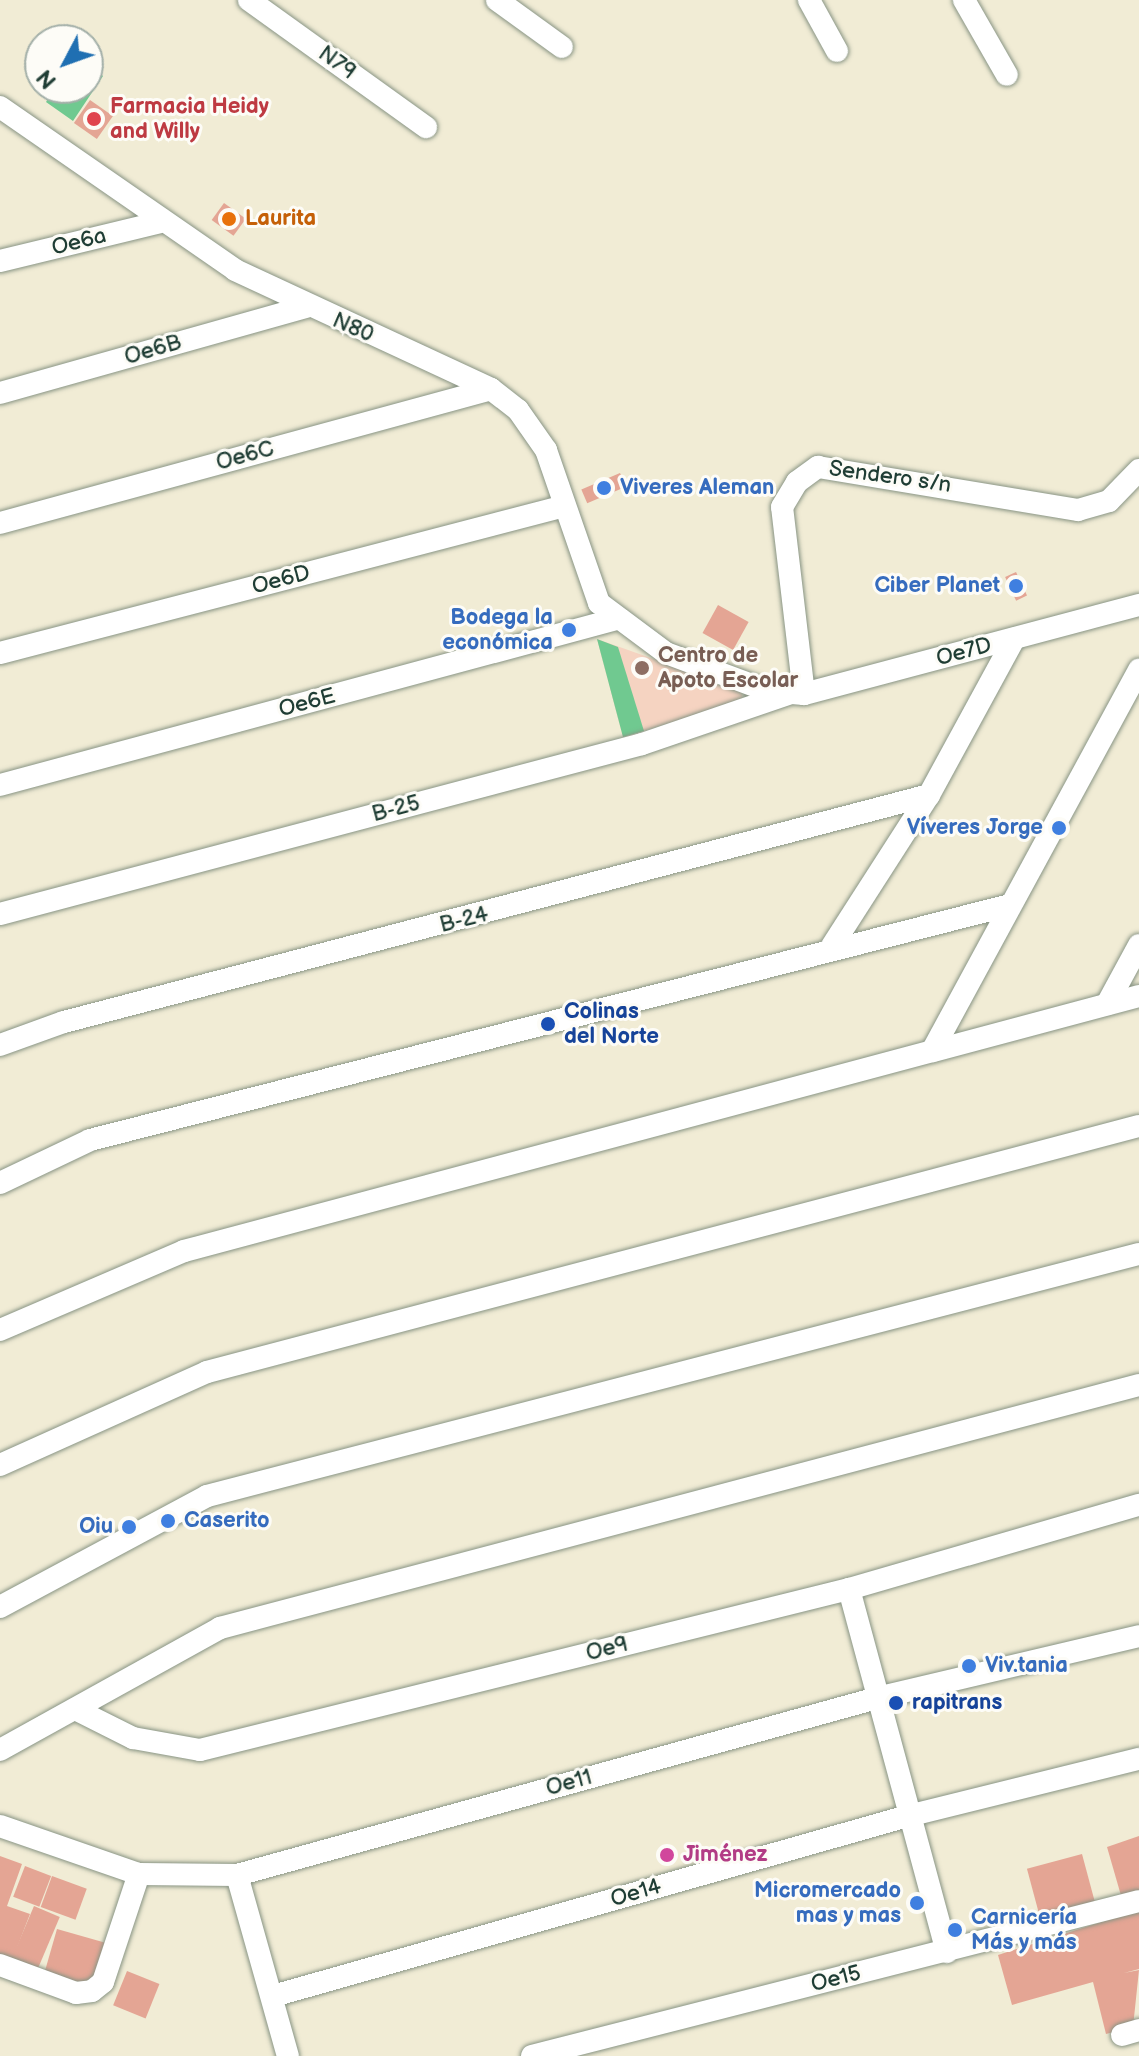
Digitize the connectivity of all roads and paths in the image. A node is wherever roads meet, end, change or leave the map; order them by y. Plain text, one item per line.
1 (249, 0) edge
2 (497, 0) edge
3 (809, 0) edge
4 (964, 0) edge
5 (562, 47) dead end
6 (837, 51) dead end
7 (1007, 75) dead end
8 (0, 107) edge
9 (426, 127) dead end
10 (157, 223) junction
11 (0, 261) edge
12 (306, 307) junction
13 (491, 389) junction
14 (0, 393) edge
15 (1139, 470) edge
16 (561, 507) junction
17 (0, 523) edge
18 (1139, 605) edge
19 (613, 620) junction
20 (1014, 639) junction
21 (0, 653) edge
22 (1139, 670) edge
23 (796, 694) junction
24 (0, 785) edge
25 (929, 795) junction
26 (1006, 906) junction
27 (0, 914) edge
28 (1139, 945) edge
29 (832, 946) junction
30 (1139, 996) edge
31 (1107, 1004) junction
32 (0, 1045) edge
33 (932, 1051) junction
34 (1139, 1126) edge
35 (0, 1183) edge
36 (1139, 1254) edge
37 (0, 1330) edge
38 (1139, 1385) edge
39 (0, 1465) edge
40 (1139, 1505) edge
41 (849, 1589) junction
42 (0, 1607) edge
43 (1139, 1636) edge
44 (877, 1698) junction
45 (75, 1709) junction
46 (0, 1750) edge
47 (1139, 1759) edge
48 (908, 1816) junction
49 (0, 1826) edge
50 (139, 1874) junction
51 (237, 1875) junction
52 (1139, 1901) edge
53 (947, 1952) junction
54 (0, 1965) edge
55 (273, 1996) junction
56 (288, 2056) edge
57 (532, 2056) edge

1 - 9 street, N79
2 - 5 street
3 - 6 street
4 - 7 street
8 - 10 street, N80
10 - 11 street, Oe6a
10 - 12 street, N80
12 - 13 street, N80
12 - 14 street, Oe6B
13 - 16 street, N80
13 - 17 street, Oe6C
15 - 23 street, Sendero s/n
16 - 19 street, N80
16 - 21 street, Oe6D
18 - 20 street, Oe7D
19 - 23 street
19 - 24 street, Oe6E
20 - 23 street, Oe7D
20 - 25 street
22 - 26 street
23 - 27 street, B-25
25 - 29 street
25 - 32 street, B-24
26 - 29 street
26 - 33 street
28 - 31 street
29 - 35 street
30 - 31 street
31 - 33 street
33 - 37 street
34 - 39 street
36 - 42 street
38 - 45 street
40 - 41 street, Oe9
41 - 44 street
41 - 45 street, Oe9
43 - 44 street, Oe11
44 - 48 street
44 - 51 street, Oe11
45 - 46 street
47 - 48 street, Oe14
48 - 53 street
48 - 55 street, Oe14
49 - 50 street, Oe11
50 - 51 street, Oe11
50 - 54 street
51 - 55 street
52 - 53 street, Oe15
53 - 57 street, Oe15
55 - 56 street

